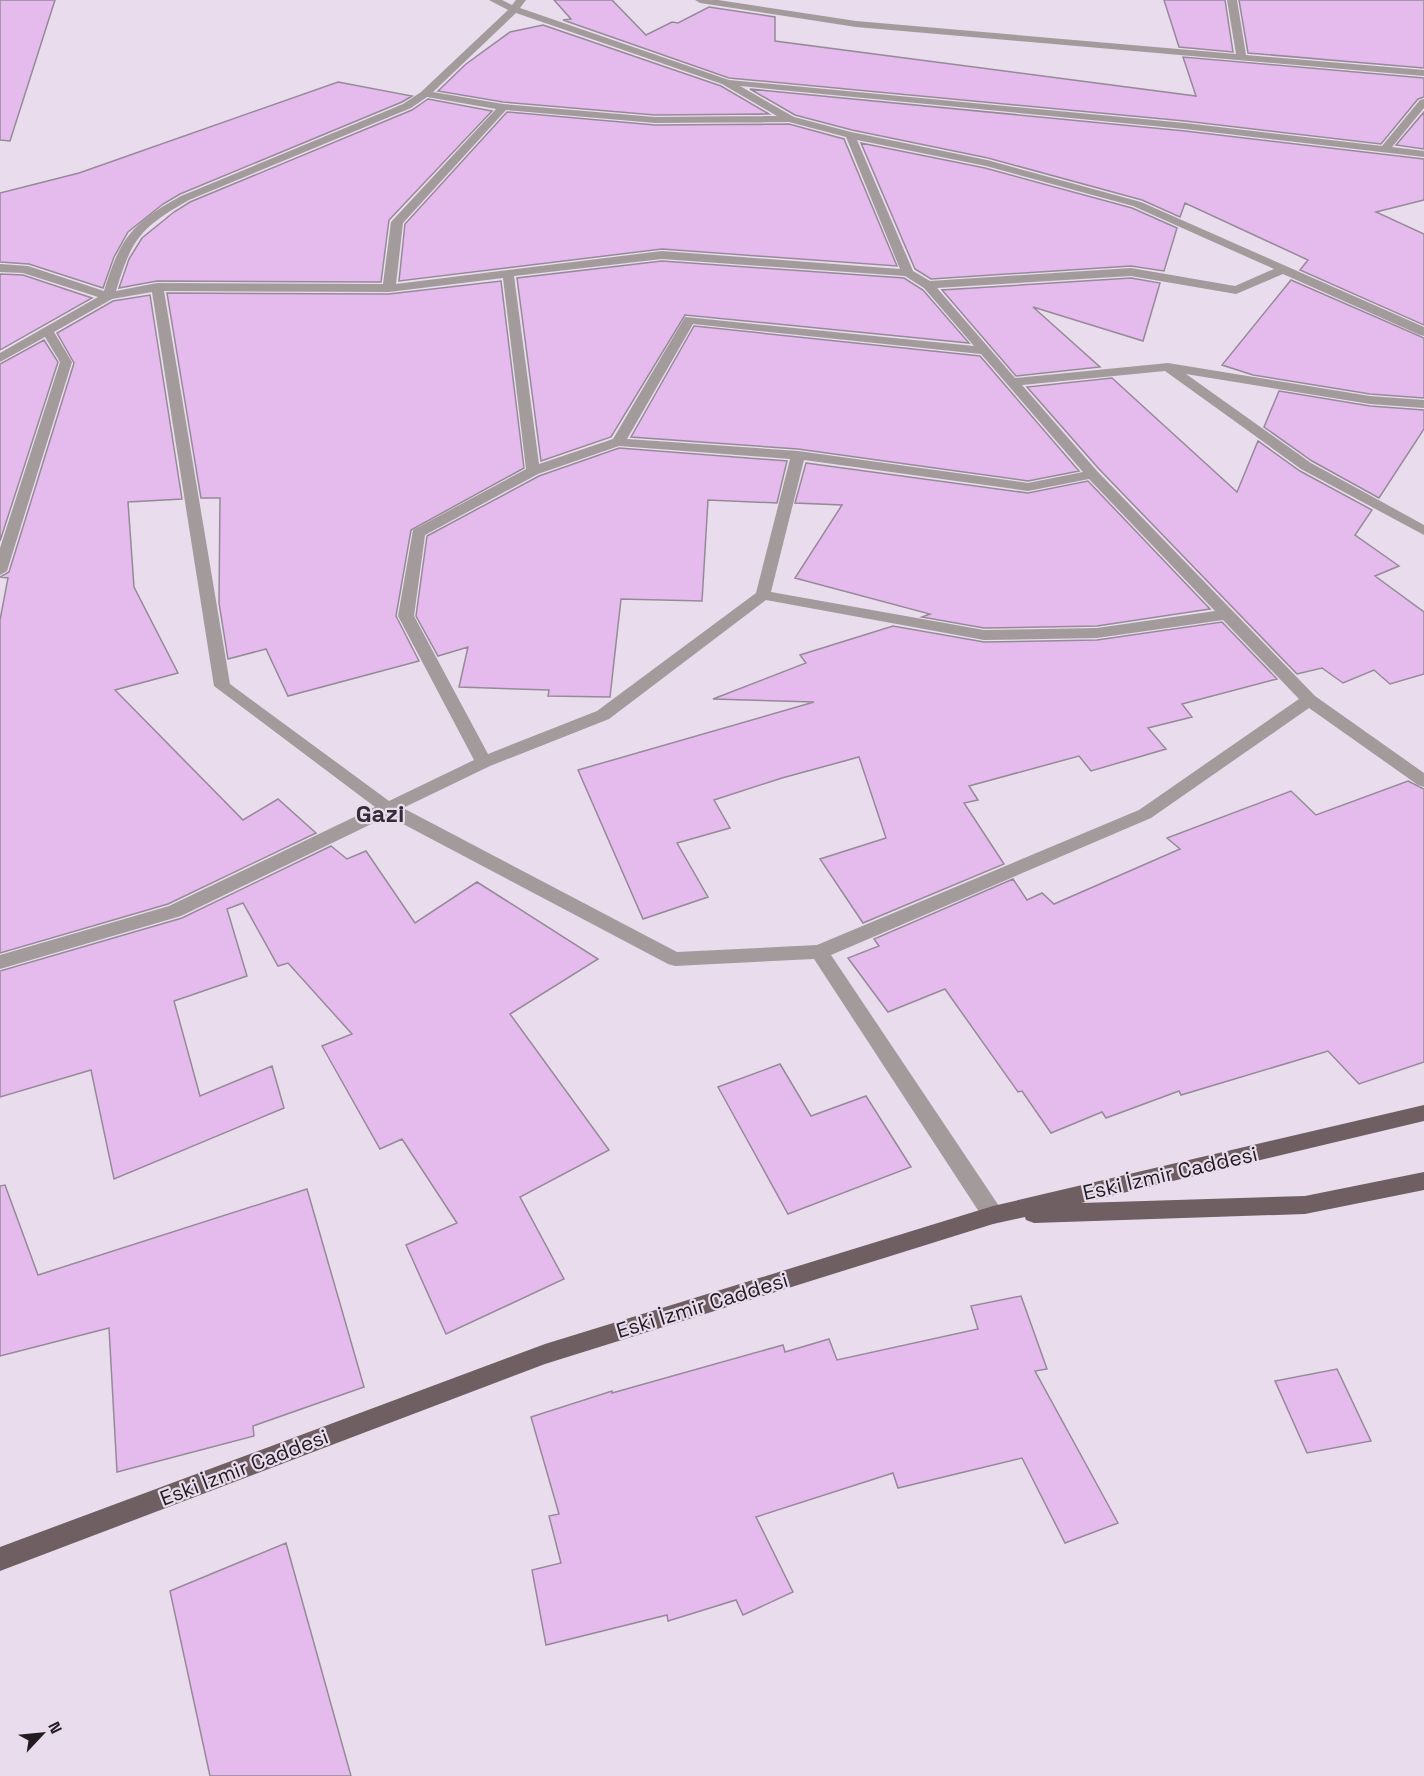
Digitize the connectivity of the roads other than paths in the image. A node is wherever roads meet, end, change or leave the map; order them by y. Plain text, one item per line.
1 (494, 0) edge
2 (700, 0) edge
3 (1232, 0) edge
4 (517, 5) edge
5 (1240, 56) junction
6 (1424, 73) edge
7 (726, 82) junction
8 (425, 94) junction
9 (1424, 102) edge
10 (503, 107) junction
11 (790, 119) junction
12 (849, 135) junction
13 (1384, 150) junction
14 (1424, 154) edge
15 (0, 268) edge
16 (1282, 270) junction
17 (508, 273) junction
18 (908, 273) junction
19 (928, 285) junction
20 (157, 287) junction
21 (389, 288) junction
22 (108, 296) junction
23 (47, 330) junction
24 (1424, 332) edge
25 (985, 351) junction
26 (0, 358) edge
27 (1168, 367) junction
28 (1011, 382) junction
29 (1424, 404) edge
30 (618, 442) junction
31 (798, 455) junction
32 (533, 471) junction
33 (1092, 474) junction
34 (1424, 531) edge
35 (0, 571) edge
36 (763, 595) junction
37 (1228, 614) junction
38 (1309, 700) junction
39 (484, 762) junction
40 (1424, 781) edge
41 (386, 807) junction
42 (819, 952) junction
43 (0, 962) edge
44 (1424, 1113) edge
45 (1424, 1181) edge
46 (993, 1215) junction
47 (0, 1560) edge

1 - 4 street
2 - 5 street
3 - 5 street
4 - 7 street
4 - 8 street
5 - 6 street
7 - 11 street
7 - 13 street
8 - 10 street
8 - 22 street
9 - 13 street
10 - 11 street
10 - 21 street
11 - 12 street
12 - 16 street
12 - 18 street
13 - 14 street
15 - 22 street
16 - 19 street
16 - 24 street
17 - 18 street
17 - 21 street
17 - 32 street
18 - 19 street
19 - 25 street
20 - 21 street
20 - 22 street
20 - 41 street
22 - 23 street
23 - 26 street
23 - 35 street
25 - 28 street
25 - 30 street
27 - 28 street
27 - 29 street
27 - 34 street
28 - 33 street
30 - 31 street
30 - 32 street
31 - 33 street
31 - 36 street
32 - 39 street
33 - 37 street
36 - 37 street
36 - 39 street
37 - 38 street
38 - 40 street
38 - 42 street
39 - 41 street
41 - 42 street
41 - 43 street
42 - 46 street
44 - 46 main road, Eski İzmir Caddesi
45 - 46 main road
46 - 47 main road, Eski İzmir Caddesi

